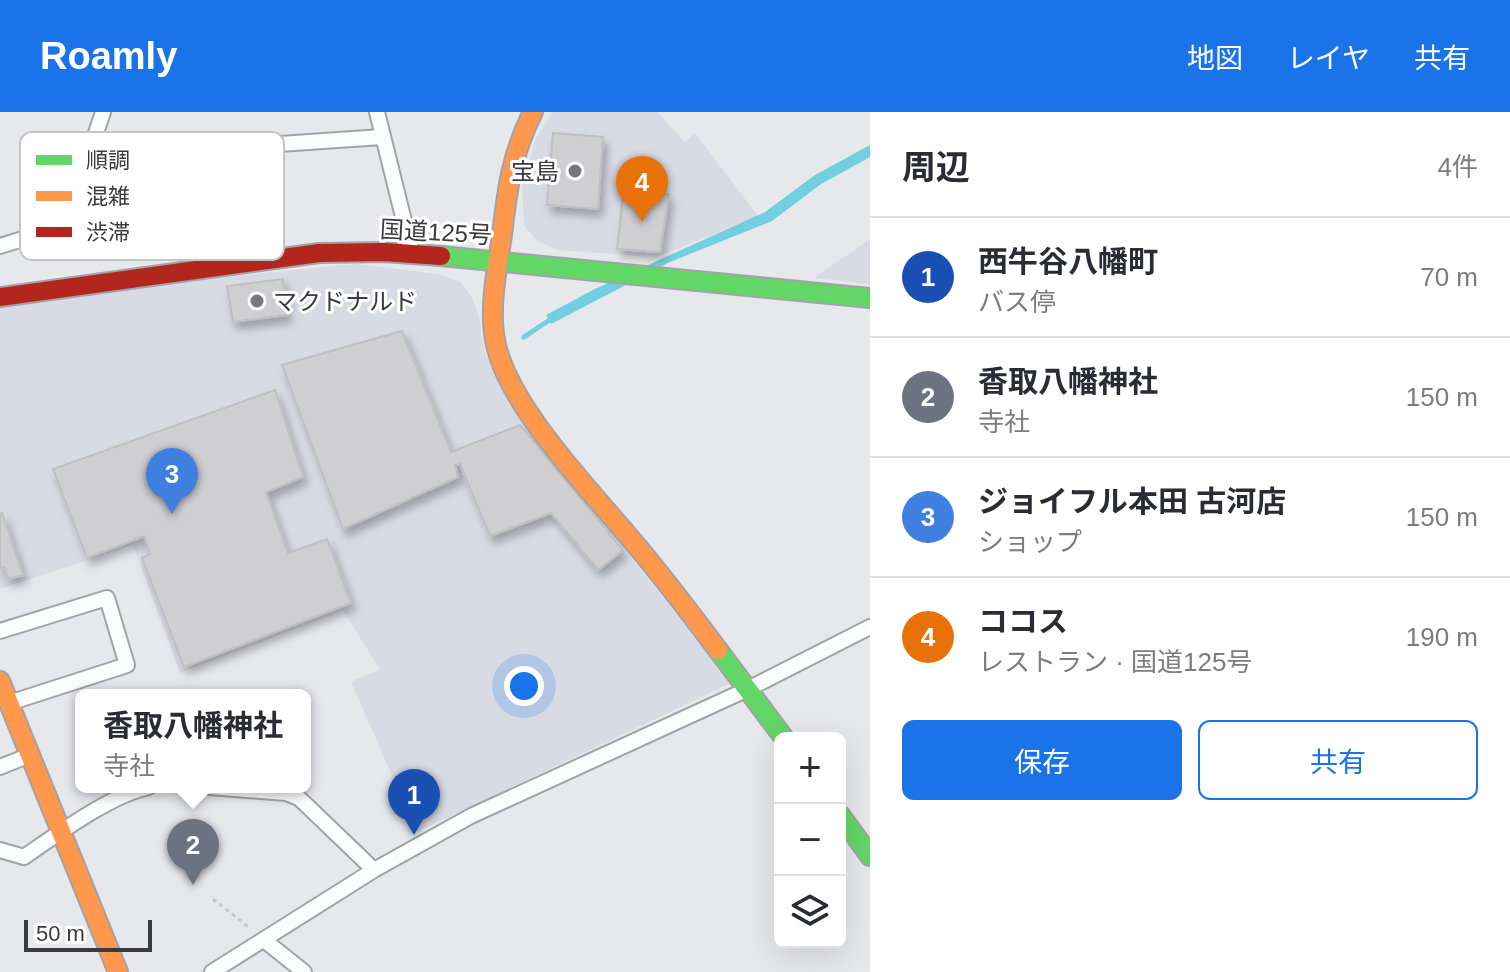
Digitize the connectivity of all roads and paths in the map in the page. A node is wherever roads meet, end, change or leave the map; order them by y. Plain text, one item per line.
1 (103, 112) edge
2 (377, 112) edge
3 (533, 112) edge
4 (96, 132) edge
5 (382, 137) junction
6 (284, 144) edge
7 (20, 240) edge
8 (0, 246) edge
9 (412, 253) junction
10 (284, 257) edge
11 (255, 260) edge
12 (498, 260) junction
13 (0, 297) edge
14 (870, 298) edge
15 (870, 627) edge
16 (0, 631) edge
17 (748, 689) junction
18 (3, 691) edge
19 (780, 732) edge
20 (30, 755) junction
21 (0, 767) edge
22 (132, 793) edge
23 (286, 793) edge
24 (846, 823) edge
25 (61, 832) junction
26 (0, 850) edge
27 (870, 856) edge
28 (374, 870) junction
29 (213, 899) dead end
30 (264, 940) junction
31 (118, 972) edge
32 (212, 972) edge
33 (304, 972) edge

1 - 4 street
2 - 5 street
3 - 12 main road
5 - 6 street
5 - 9 street
7 - 8 street
9 - 10 main road, 国道125号
9 - 12 main road, 国道125号
11 - 13 main road, 国道125号
12 - 14 main road, 国道125号
12 - 17 main road
15 - 17 street
16 - 18 street
17 - 19 main road
17 - 28 street
18 - 20 main road
20 - 21 street
20 - 25 main road
22 - 25 street
23 - 28 street
24 - 27 main road
25 - 26 street
25 - 31 main road
28 - 30 street
29 - 30 path
30 - 32 street
30 - 33 street

